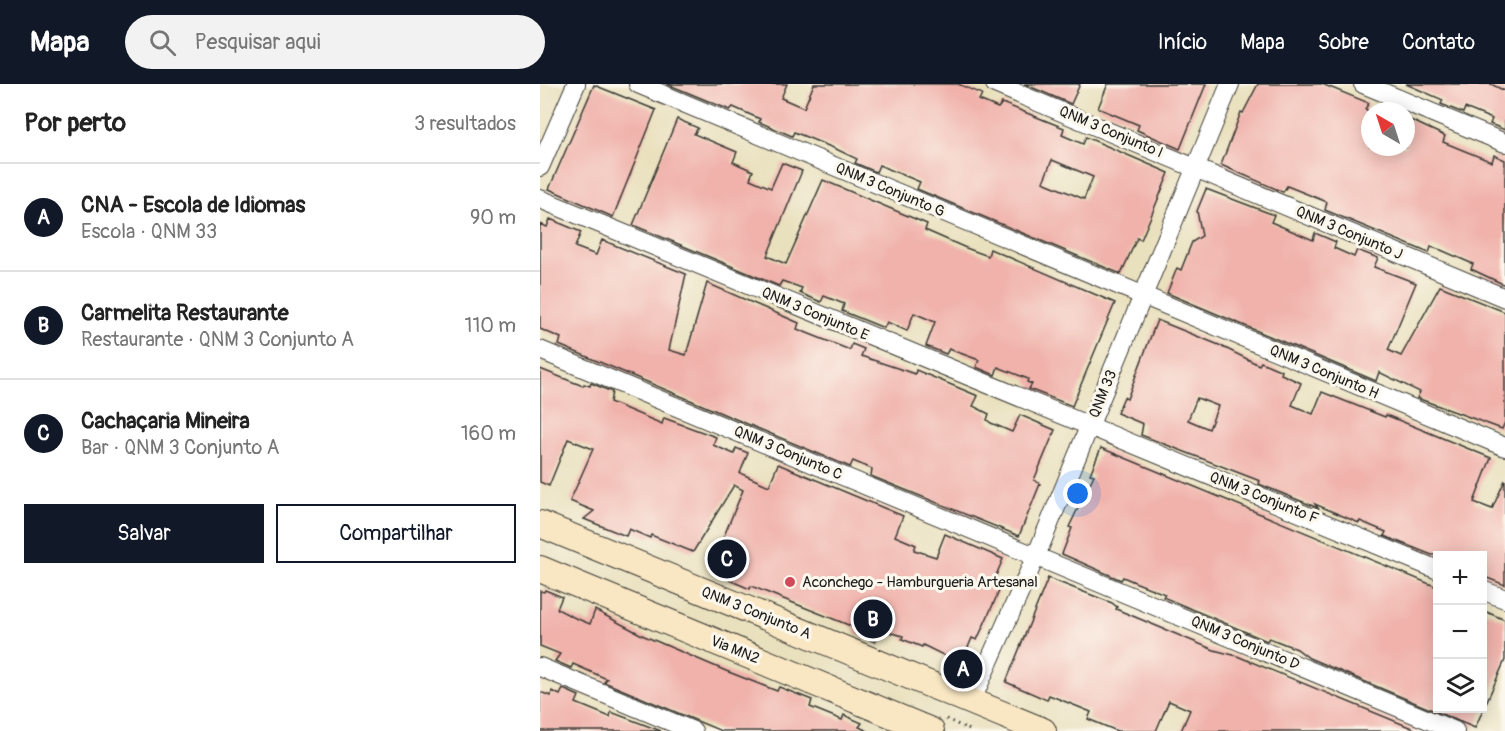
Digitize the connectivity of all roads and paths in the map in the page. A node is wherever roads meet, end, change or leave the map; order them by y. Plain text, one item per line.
1 (576, 84) edge
2 (638, 84) edge
3 (995, 84) edge
4 (1230, 84) edge
5 (1364, 84) edge
6 (1505, 143) edge
7 (540, 167) edge
8 (1194, 167) junction
9 (540, 199) edge
10 (1143, 296) junction
11 (1505, 298) edge
12 (540, 350) edge
13 (1089, 428) junction
14 (1505, 447) edge
15 (546, 527) edge
16 (540, 555) edge
17 (1036, 556) junction
18 (1433, 568) edge
19 (540, 569) edge
20 (578, 586) junction
21 (1487, 592) edge
22 (1505, 599) edge
23 (739, 606) junction
24 (540, 667) edge
25 (971, 702) junction
26 (693, 731) edge
27 (931, 731) edge
28 (1043, 731) edge
29 (1455, 731) edge

1 - 7 street
2 - 10 street, QNM 3 Conjunto G
3 - 8 street, QNM 3 Conjunto I
4 - 8 street, QNM 33
5 - 6 street
8 - 10 street, QNM 33
8 - 11 street, QNM 3 Conjunto J
9 - 13 street, QNM 3 Conjunto E
10 - 13 street, QNM 33
10 - 14 street, QNM 3 Conjunto H
12 - 17 street, QNM 3 Conjunto C
13 - 17 street, QNM 33
13 - 18 street, QNM 3 Conjunto F
15 - 16 main road
15 - 23 main road, QNM 3 Conjunto A
17 - 25 street, QNM 33
17 - 29 street, QNM 3 Conjunto D
19 - 20 main road, Via MN2
20 - 23 main road
20 - 27 main road, Via MN2
21 - 22 street
23 - 25 main road, QNM 3 Conjunto A
24 - 26 street
25 - 28 main road, QNM 3 Conjunto A

